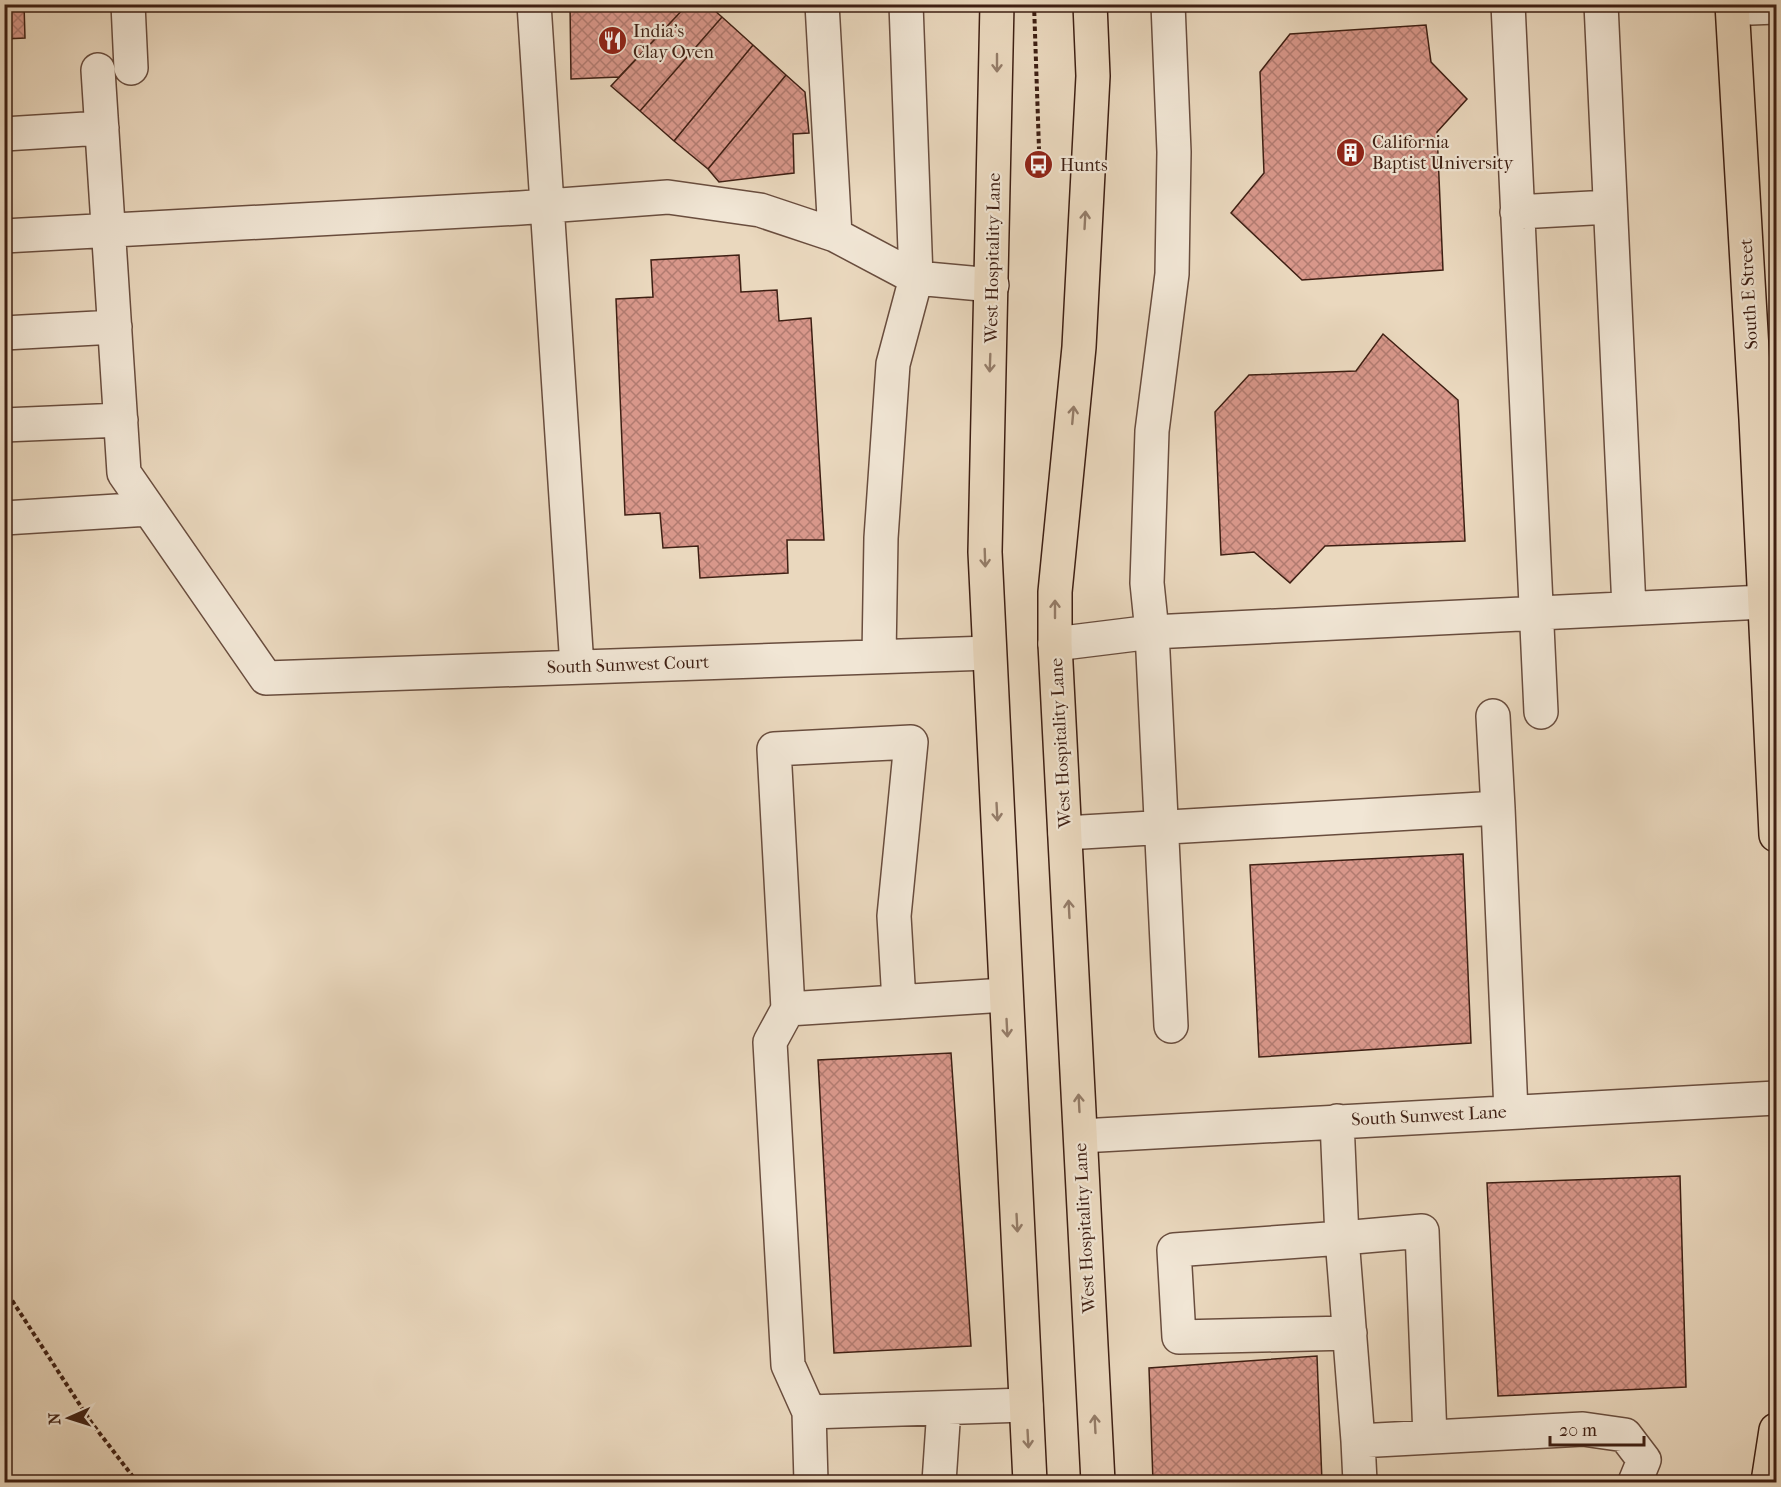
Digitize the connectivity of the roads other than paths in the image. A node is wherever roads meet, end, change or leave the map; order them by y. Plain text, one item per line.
1 (128, 4) edge
2 (534, 4) edge
3 (822, 4) edge
4 (906, 4) edge
5 (997, 4) edge
6 (1090, 4) edge
7 (1168, 4) edge
8 (1508, 4) edge
9 (1601, 4) edge
10 (1753, 6) edge
11 (131, 68) dead end
12 (98, 70) dead end
13 (102, 129) junction
14 (4, 134) edge
15 (546, 206) junction
16 (1610, 207) junction
17 (1517, 212) junction
18 (109, 230) junction
19 (835, 234) junction
20 (4, 236) edge
21 (916, 278) junction
22 (992, 285) junction
23 (115, 327) junction
24 (4, 333) edge
25 (1766, 419) edge
26 (121, 420) junction
27 (4, 425) edge
28 (149, 509) junction
29 (4, 518) edge
30 (1764, 602) junction
31 (1629, 608) junction
32 (1537, 613) junction
33 (1152, 632) junction
34 (1055, 645) junction
35 (989, 653) junction
36 (879, 656) junction
37 (577, 667) junction
38 (1541, 712) dead end
39 (1493, 716) dead end
40 (1498, 808) junction
41 (1776, 825) edge
42 (1163, 828) junction
43 (1065, 833) junction
44 (1776, 835) edge
45 (1005, 995) junction
46 (898, 1002) junction
47 (788, 1009) junction
48 (1171, 1026) dead end
49 (1776, 1098) edge
50 (1511, 1112) junction
51 (1337, 1121) junction
52 (1081, 1136) junction
53 (1342, 1238) junction
54 (1350, 1333) junction
55 (1026, 1406) junction
56 (944, 1408) junction
57 (808, 1412) junction
58 (1776, 1430) edge
59 (1430, 1437) junction
60 (1358, 1441) junction
61 (811, 1482) edge
62 (939, 1482) edge
63 (1030, 1482) edge
64 (1098, 1482) edge
65 (1360, 1482) edge
66 (1635, 1482) edge
67 (1768, 1482) edge

1 - 11 street
2 - 15 street
3 - 19 street
4 - 21 street
5 -> 22 main road, West Hospitality Lane
34 -> 6 main road, West Hospitality Lane
7 - 33 street
8 - 17 street
9 - 16 street
10 - 25 main road, South E Street
12 - 13 street
13 - 14 street
13 - 18 street
15 - 18 street
15 - 19 street
15 - 37 street
16 - 17 street
16 - 31 street
17 - 32 street
18 - 20 street
18 - 23 street
19 - 21 street
21 - 22 street
21 - 36 street
22 -> 35 main road, West Hospitality Lane
23 - 24 street
23 - 26 street
25 - 30 main road, South E Street
26 - 27 street
26 - 28 street
28 - 29 street
28 - 37 street, South Sunwest Court
30 - 31 street
30 - 41 main road, South E Street
31 - 32 street
32 - 33 street
32 - 38 street
33 - 34 street
33 - 42 street
34 - 43 main road, West Hospitality Lane
35 - 36 street, South Sunwest Court
35 -> 45 main road, West Hospitality Lane
36 - 37 street, South Sunwest Court
39 - 40 street
40 - 42 street
40 - 50 street
41 - 44 main road, South E Street
42 - 43 street
42 - 48 street
52 -> 43 main road, West Hospitality Lane
45 - 46 street
45 -> 55 main road, West Hospitality Lane
46 - 47 street
46 - 47 street
47 - 57 street
49 - 50 street, South Sunwest Lane
50 - 51 street, South Sunwest Lane
51 - 52 street, South Sunwest Lane
51 - 53 street
64 -> 52 main road, West Hospitality Lane
53 - 54 street
53 - 54 street
53 - 59 street
54 - 60 street
55 - 56 street
55 -> 63 main road, West Hospitality Lane
56 - 57 street
56 - 62 street
57 - 61 street
58 - 67 main road
59 - 60 street
59 - 66 street
60 - 65 street

